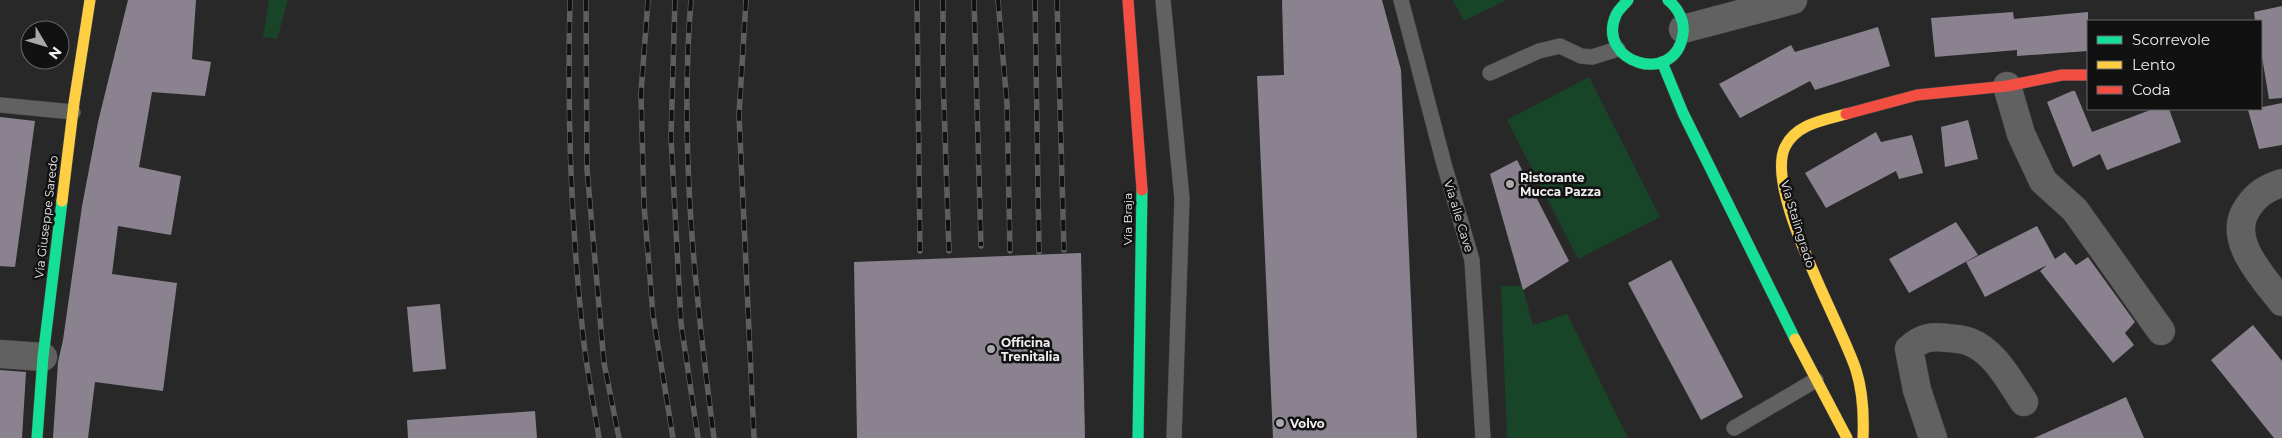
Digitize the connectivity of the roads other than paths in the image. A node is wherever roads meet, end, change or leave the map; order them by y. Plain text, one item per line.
1 (90, 0) edge
2 (1128, 0) edge
3 (1163, 0) edge
4 (1401, 0) edge
5 (1668, 0) edge
6 (1793, 0) edge
7 (1622, 2) edge
8 (1683, 29) junction
9 (1618, 49) junction
10 (1662, 62) junction
11 (1490, 73) dead end
12 (2087, 75) edge
13 (2008, 86) junction
14 (0, 105) edge
15 (73, 112) junction
16 (2282, 183) edge
17 (2282, 302) edge
18 (2161, 331) dead end
19 (0, 354) edge
20 (43, 357) junction
21 (1816, 380) junction
22 (2024, 402) dead end
23 (1734, 428) dead end
24 (37, 438) edge
25 (1138, 438) edge
26 (1174, 438) edge
27 (1483, 438) edge
28 (1847, 438) edge
29 (1863, 438) edge
30 (1933, 438) edge

1 - 15 street, Via Giuseppe Saredo
2 - 25 street, Via Braja
3 - 26 lane
4 - 27 lane, Via alle Cave
5 - 8 street
6 - 8 street
7 - 9 street
8 - 10 street
9 - 10 street
9 - 11 lane
10 - 21 street
12 - 13 street, Via Stalingrado
13 - 18 street
13 - 29 street, Via Stalingrado
14 - 15 lane
15 - 20 street, Via Giuseppe Saredo
16 - 17 street
19 - 20 street
20 - 24 street, Via Giuseppe Saredo
21 - 23 lane
21 - 28 street
22 - 30 street

